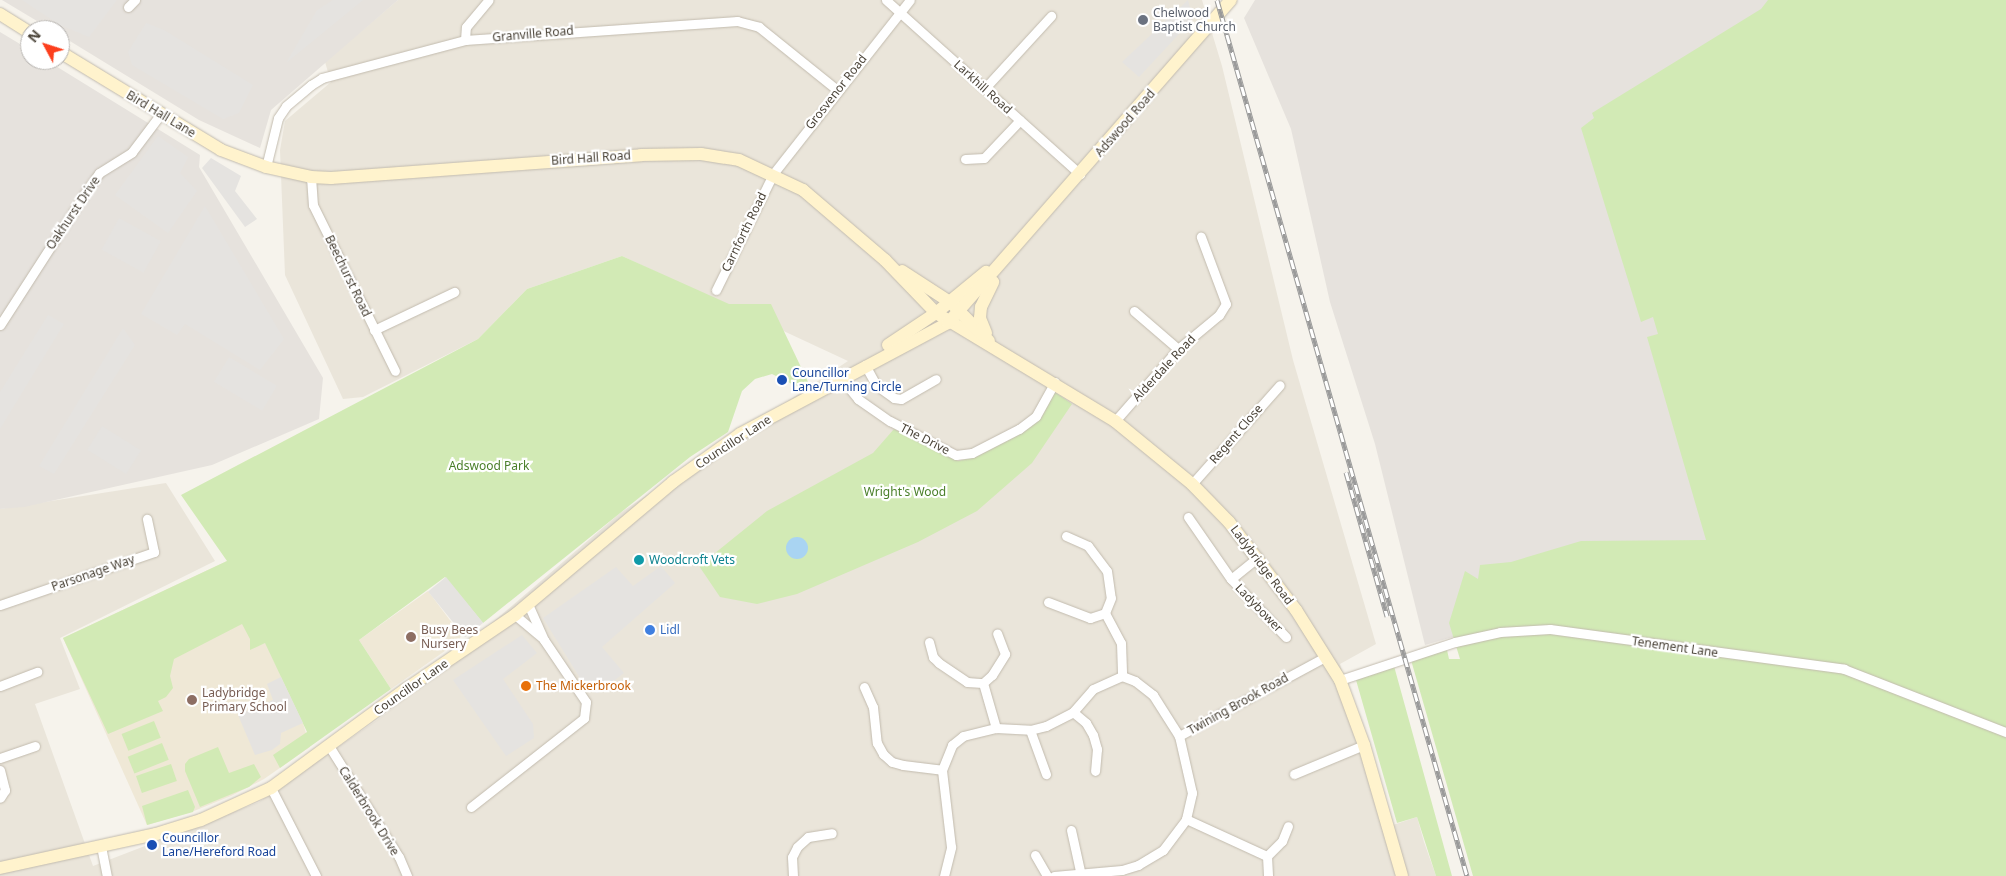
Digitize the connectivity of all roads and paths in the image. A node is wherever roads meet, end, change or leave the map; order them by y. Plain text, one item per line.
1 (489, 0) edge
2 (886, 0) edge
3 (910, 0) edge
4 (1231, 0) edge
5 (899, 12) junction
6 (0, 14) edge
7 (1051, 16) dead end
8 (20, 27) edge
9 (465, 40) junction
10 (70, 58) edge
11 (985, 88) junction
12 (836, 90) junction
13 (160, 114) junction
14 (1020, 120) junction
15 (965, 159) dead end
16 (266, 167) junction
17 (773, 174) junction
18 (1080, 174) junction
19 (310, 177) junction
20 (1201, 236) dead end
21 (1018, 245) junction
22 (885, 260) junction
23 (716, 290) dead end
24 (454, 292) dead end
25 (950, 302) junction
26 (960, 310) junction
27 (1134, 310) dead end
28 (936, 314) junction
29 (948, 323) junction
30 (0, 325) edge
31 (374, 330) junction
32 (996, 349) junction
33 (1178, 349) junction
34 (865, 365) junction
35 (395, 371) dead end
36 (842, 378) junction
37 (936, 379) dead end
38 (1055, 382) junction
39 (828, 385) junction
40 (1280, 385) dead end
41 (1115, 421) junction
42 (1192, 484) junction
43 (1188, 517) dead end
44 (147, 519) dead end
45 (1066, 536) dead end
46 (1258, 556) junction
47 (1231, 579) junction
48 (1048, 602) dead end
49 (528, 604) junction
50 (0, 605) edge
51 (1104, 613) junction
52 (515, 615) junction
53 (997, 632) dead end
54 (1286, 638) dead end
55 (544, 640) junction
56 (929, 642) dead end
57 (1325, 657) junction
58 (37, 672) dead end
59 (1122, 676) junction
60 (1340, 680) junction
61 (983, 683) junction
62 (0, 686) edge
63 (864, 687) dead end
64 (1073, 712) junction
65 (996, 728) junction
66 (1030, 730) junction
67 (2006, 732) edge
68 (1180, 736) junction
69 (1364, 744) junction
70 (35, 746) dead end
71 (329, 746) junction
72 (0, 758) edge
73 (0, 770) edge
74 (942, 770) junction
75 (1095, 771) dead end
76 (1046, 774) dead end
77 (1294, 774) dead end
78 (270, 788) junction
79 (0, 798) edge
80 (471, 807) dead end
81 (1186, 819) junction
82 (1288, 826) dead end
83 (1071, 830) dead end
84 (832, 833) dead end
85 (101, 846) junction
86 (1035, 855) dead end
87 (1268, 856) junction
88 (0, 868) edge
89 (1080, 871) junction
90 (1123, 873) edge
91 (948, 875) edge
92 (107, 876) edge
93 (316, 876) edge
94 (407, 876) edge
95 (793, 876) edge
96 (1047, 876) edge
97 (1054, 876) edge
98 (1268, 876) edge
99 (1402, 876) edge

1 - 9 street
2 - 5 street, Larkhill Road
3 - 5 street, Grosvenor Road
4 - 18 street, Adswood Road
5 - 11 street, Larkhill Road
5 - 12 street, Grosvenor Road
6 - 8 street
7 - 11 street
9 - 12 street, Granville Road
9 - 16 street, Granville Road
10 - 13 street, Bird Hall Lane
11 - 14 street, Larkhill Road
12 - 17 street, Grosvenor Road
13 - 16 street, Bird Hall Lane
13 - 30 street, Oakhurst Drive
14 - 15 street
14 - 18 street, Larkhill Road
16 - 19 street, Bird Hall Road
17 - 19 street, Bird Hall Road
17 - 22 street, Bird Hall Road
17 - 23 street, Carnforth Road
18 - 21 street, Adswood Road
19 - 31 street, Beechurst Road
20 - 33 street, Alderdale Road
21 - 25 street, Adswood Road
21 - 26 street, Adswood Road
21 - 32 street, Adswood Road
22 - 25 street, Bird Hall Road
22 - 28 street, Bird Hall Road
24 - 31 street
25 - 26 street, Ladybridge Road
25 - 28 street, Adswood Road
26 - 29 street, Adswood Road
26 - 32 street, Ladybridge Road
27 - 33 street
28 - 29 street, Ladybridge Road
28 - 39 street, Councillor Lane
29 - 32 street, Ladybridge Road
29 - 34 street, Councillor Lane
31 - 35 street, Beechurst Road
32 - 38 street, Ladybridge Road
33 - 41 street, Alderdale Road
34 - 36 street, Councillor Lane
34 - 37 street
36 - 38 street, The Drive
36 - 39 street, Councillor Lane
38 - 41 street, Ladybridge Road
39 - 49 street, Councillor Lane
40 - 42 street, Regent Close
41 - 42 street, Ladybridge Road
42 - 46 street, Ladybridge Road
43 - 47 street, Ladybower
44 - 50 street, Parsonage Way
45 - 51 street
46 - 47 street, Ladybower
46 - 57 street, Ladybridge Road
47 - 54 street, Ladybower
48 - 51 street
49 - 52 street, Councillor Lane
49 - 55 street
51 - 59 street
52 - 55 street
52 - 71 street, Councillor Lane
53 - 61 street
55 - 80 street
56 - 61 street
57 - 60 street, Ladybridge Road
57 - 68 street, Twining Brook Road
58 - 62 street
59 - 64 street
59 - 68 street
60 - 67 street, Tenement Lane
60 - 69 street, Ladybridge Road
61 - 65 street
63 - 74 street
64 - 66 street
64 - 75 street
65 - 66 street
65 - 74 street
66 - 76 street
68 - 81 street, Twining Brook Road
69 - 77 street
69 - 99 street, Ladybridge Road
70 - 72 street
71 - 78 street, Councillor Lane
71 - 94 street, Calderbrook Drive
73 - 79 street
74 - 91 street
78 - 85 street, Councillor Lane
78 - 93 street
81 - 87 street
81 - 90 street, Twining Brook Road
82 - 87 street
83 - 89 street
84 - 95 street
85 - 88 street, Councillor Lane
85 - 92 street
86 - 96 street
87 - 98 street
89 - 90 street, Twining Brook Road
89 - 97 street, Twining Brook Road

